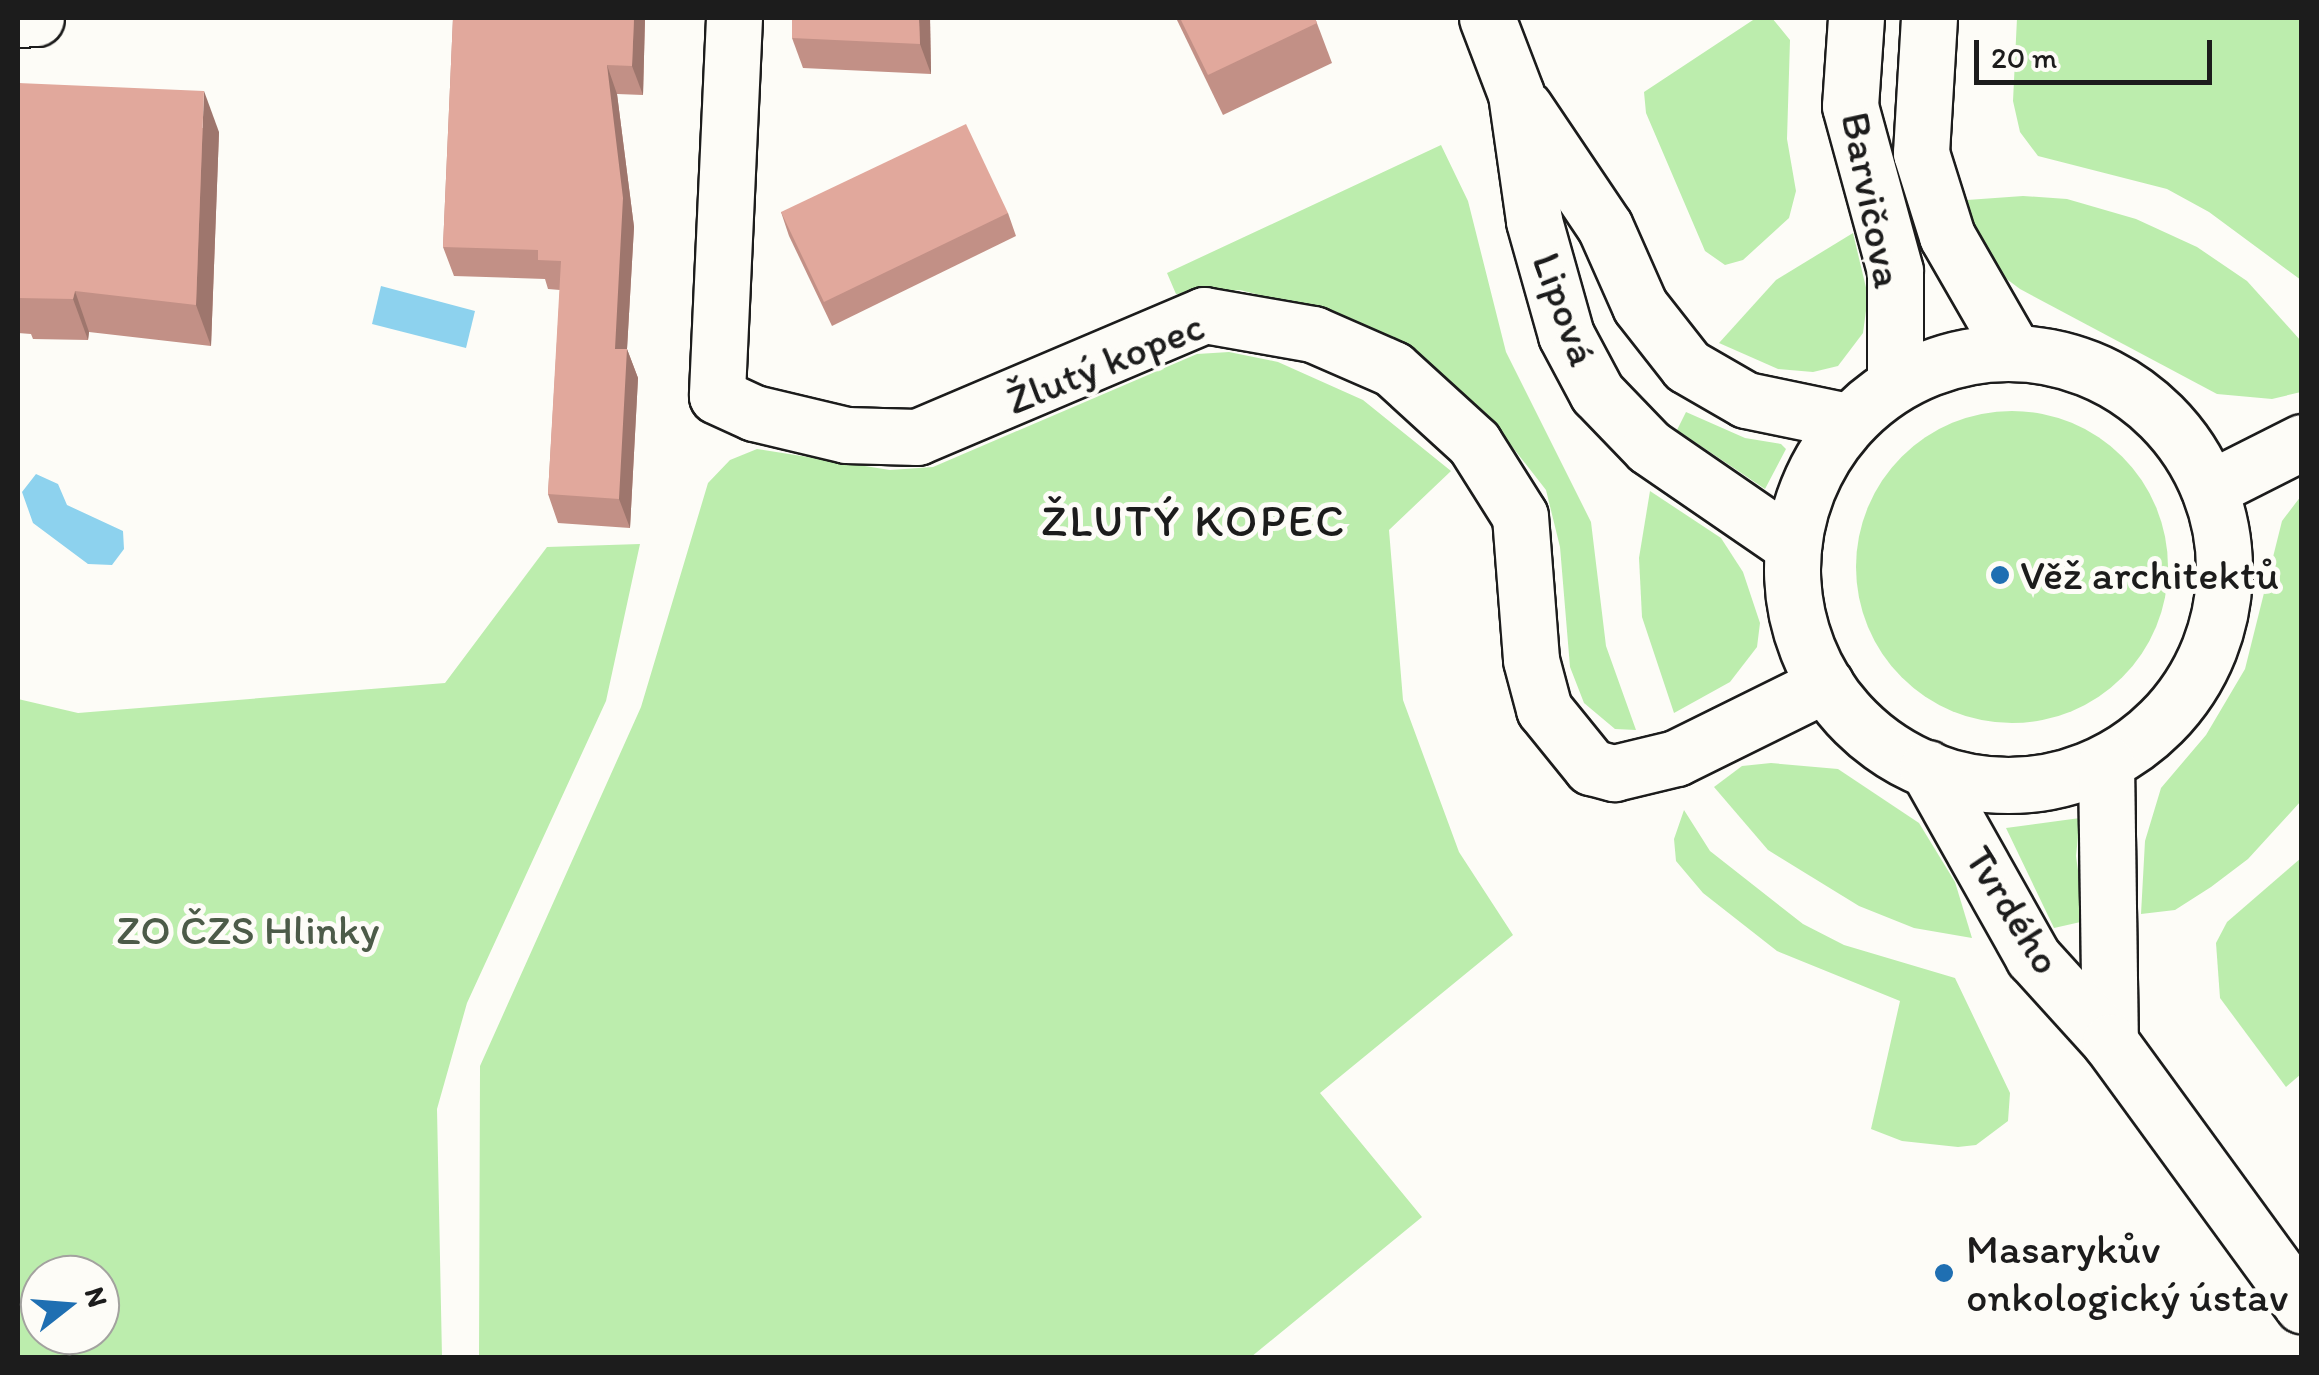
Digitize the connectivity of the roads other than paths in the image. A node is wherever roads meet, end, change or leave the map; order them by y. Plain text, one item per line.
1 (36, 18) edge
2 (734, 18) edge
3 (1487, 18) edge
4 (1856, 18) edge
5 (1930, 18) edge
6 (18, 19) edge
7 (1516, 94) junction
8 (2013, 351) junction
9 (1894, 382) junction
10 (1847, 420) junction
11 (2302, 442) edge
12 (2209, 489) junction
13 (1793, 546) junction
14 (1826, 684) junction
15 (2106, 763) junction
16 (1927, 768) junction
17 (2110, 1042) junction
18 (2302, 1305) edge

1 - 6 street
2 - 14 street, Žlutý kopec
3 - 7 street, Lipová
4 - 9 street, Barvičova
5 - 8 street, Barvičova
7 - 10 street, Lipová
7 - 13 street, Lipová
8 - 9 street
8 - 12 street
9 - 10 street
10 - 13 street
11 - 12 street
12 - 15 street
13 - 14 street
14 - 16 street
15 - 16 street
15 - 17 street, Tvrdého
16 - 17 street, Tvrdého
17 - 18 street, Tvrdého

